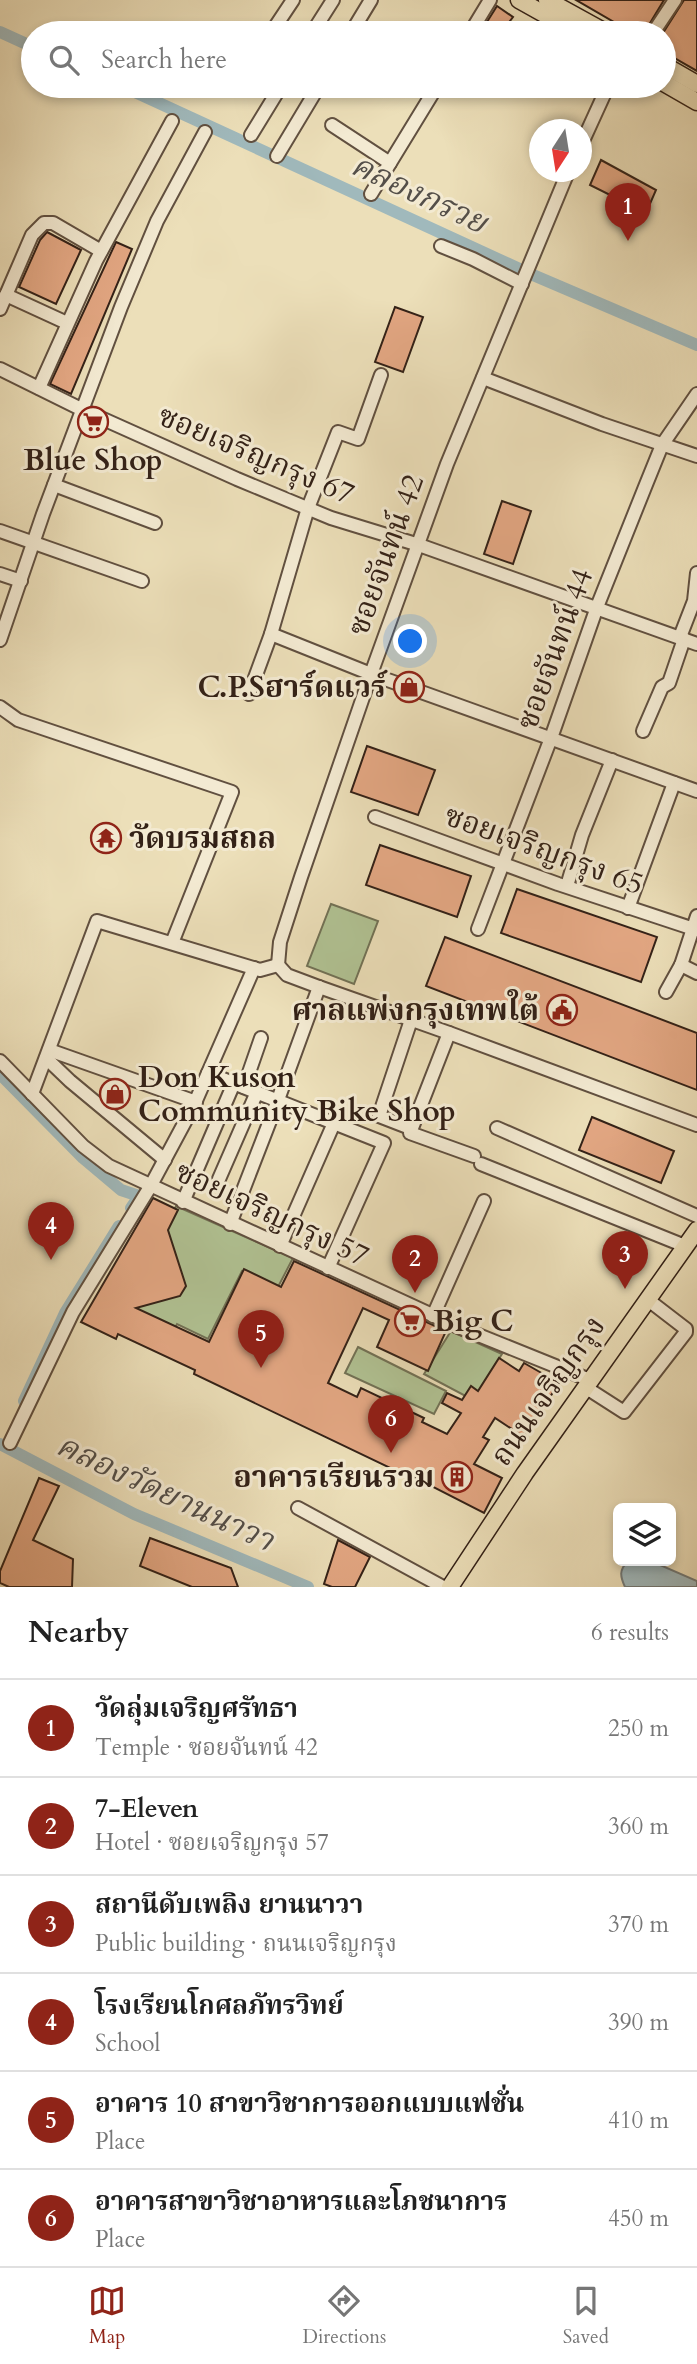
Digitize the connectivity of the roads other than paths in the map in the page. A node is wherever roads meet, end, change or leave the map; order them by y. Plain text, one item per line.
1 (293, 0) edge
2 (333, 0) edge
3 (371, 0) edge
4 (490, 0) edge
5 (519, 0) edge
6 (547, 0) edge
7 (675, 0) edge
8 (279, 21) edge
9 (320, 21) edge
10 (358, 21) edge
11 (477, 21) edge
12 (557, 21) edge
13 (585, 21) edge
14 (661, 21) edge
15 (676, 72) edge
16 (697, 84) edge
17 (676, 90) edge
18 (274, 98) edge
19 (312, 98) edge
20 (430, 98) edge
21 (603, 98) edge
22 (697, 102) edge
23 (172, 121) dead end
24 (592, 121) edge
25 (332, 125) dead end
26 (205, 132) dead end
27 (251, 135) dead end
28 (277, 156) dead end
29 (390, 163) junction
30 (564, 182) edge
31 (371, 194) dead end
32 (440, 246) dead end
33 (101, 251) junction
34 (523, 283) junction
35 (6, 295) junction
36 (0, 309) edge
37 (67, 323) junction
38 (0, 369) edge
39 (381, 375) dead end
40 (483, 378) junction
41 (39, 388) junction
42 (697, 394) edge
43 (83, 410) junction
44 (663, 445) junction
45 (697, 456) edge
46 (54, 485) junction
47 (308, 508) junction
48 (155, 523) dead end
49 (0, 531) edge
50 (33, 544) junction
51 (419, 545) junction
52 (697, 573) edge
53 (0, 574) edge
54 (21, 581) junction
55 (142, 581) dead end
56 (597, 607) junction
57 (271, 634) junction
58 (682, 638) junction
59 (0, 640) edge
60 (697, 644) edge
61 (371, 674) junction
62 (249, 694) dead end
63 (0, 707) edge
64 (643, 731) dead end
65 (551, 738) junction
66 (612, 760) junction
67 (674, 783) junction
68 (697, 791) edge
69 (375, 817) dead end
70 (502, 863) junction
71 (567, 886) junction
72 (628, 908) junction
73 (696, 925) edge
74 (478, 929) dead end
75 (172, 943) junction
76 (278, 965) junction
77 (681, 965) junction
78 (254, 968) junction
79 (697, 973) edge
80 (319, 987) junction
81 (666, 992) dead end
82 (411, 1020) junction
83 (449, 1033) junction
84 (261, 1038) dead end
85 (47, 1054) junction
86 (0, 1061) edge
87 (208, 1073) junction
88 (239, 1085) junction
89 (257, 1092) junction
90 (32, 1094) junction
91 (278, 1099) junction
92 (195, 1102) junction
93 (334, 1123) junction
94 (697, 1125) edge
95 (410, 1128) junction
96 (497, 1128) dead end
97 (165, 1160) junction
98 (219, 1179) dead end
99 (150, 1187) junction
100 (484, 1201) dead end
101 (183, 1202) junction
102 (697, 1216) edge
103 (230, 1224) junction
104 (697, 1230) edge
105 (280, 1246) junction
106 (685, 1247) junction
107 (328, 1268) junction
108 (647, 1299) junction
109 (433, 1316) junction
110 (588, 1383) junction
111 (10, 1443) dead end
112 (298, 1508) dead end
113 (443, 1587) edge
114 (450, 1587) edge

1 - 8 street
2 - 9 street
3 - 10 street
4 - 11 street
5 - 12 main road
6 - 13 main road
7 - 14 street
15 - 16 main road
17 - 22 main road
18 - 27 street
19 - 28 street
20 - 29 street
21 - 24 street
23 - 33 street
25 - 29 street
26 - 43 street
29 - 31 street
30 - 34 street, ซอยจันทน์ 42
32 - 34 street
33 - 35 street
33 - 37 street
34 - 40 street, ซอยจันทน์ 42
35 - 36 street
35 - 37 street
37 - 41 street
38 - 41 street, ซอยเจริญกรุง 67
39 - 47 street
40 - 44 street
40 - 51 street, ซอยจันทน์ 42
41 - 43 street, ซอยเจริญกรุง 67
42 - 44 street, ซอยจันทน์ 44
43 - 46 street
43 - 47 street, ซอยเจริญกรุง 67
44 - 45 street
44 - 56 street, ซอยจันทน์ 44
46 - 48 street
46 - 50 street
47 - 51 street, ซอยเจริญกรุง 67
47 - 57 street
49 - 50 street
50 - 54 street
50 - 55 street
51 - 56 street, ซอยเจริญกรุง 67
51 - 61 street, ซอยจันทน์ 42
52 - 58 street
53 - 54 street
54 - 59 street
56 - 58 street, ซอยเจริญกรุง 67
56 - 65 street, ซอยจันทน์ 44
57 - 61 street
57 - 62 street
58 - 60 street, ซอยเจริญกรุง 67
58 - 64 street
61 - 65 street
61 - 76 street, ซอยจันทน์ 42
63 - 75 street
65 - 66 street
65 - 70 street, ซอยจันทน์ 44
66 - 67 street
66 - 71 street
67 - 68 street
67 - 72 street
69 - 70 street, ซอยเจริญกรุง 65
70 - 71 street, ซอยเจริญกรุง 65
70 - 74 street, ซอยจันทน์ 44
71 - 72 street, ซอยเจริญกรุง 65
72 - 73 street, ซอยเจริญกรุง 65
73 - 77 street
75 - 78 street
75 - 85 street
76 - 78 street
76 - 80 street
77 - 79 street
77 - 81 street
78 - 87 street
80 - 82 street
80 - 91 street
82 - 83 street
82 - 95 street
83 - 94 street
83 - 95 street
84 - 88 street
85 - 90 street
85 - 92 street
85 - 97 street
86 - 90 street, ซอยเจริญกรุง 57
87 - 88 street
87 - 92 street
88 - 89 street
88 - 101 street
89 - 91 street
89 - 98 street
90 - 99 street, ซอยเจริญกรุง 57
91 - 93 street
91 - 103 street
92 - 97 street
93 - 105 street
93 - 107 street
95 - 106 street
96 - 102 street
97 - 99 street
99 - 101 street, ซอยเจริญกรุง 57
99 - 111 street
100 - 109 street
101 - 103 street, ซอยเจริญกรุง 57
103 - 105 street, ซอยเจริญกรุง 57
104 - 106 main road, ถนนเจริญกรุง
105 - 107 street, ซอยเจริญกรุง 57
106 - 108 main road, ถนนเจริญกรุง
107 - 109 street, ซอยเจริญกรุง 57
108 - 110 main road, ถนนเจริญกรุง
108 - 110 street, ซอยเจริญกรุง 57
109 - 110 street, ซอยเจริญกรุง 57
110 - 114 main road, ถนนเจริญกรุง
112 - 113 street

